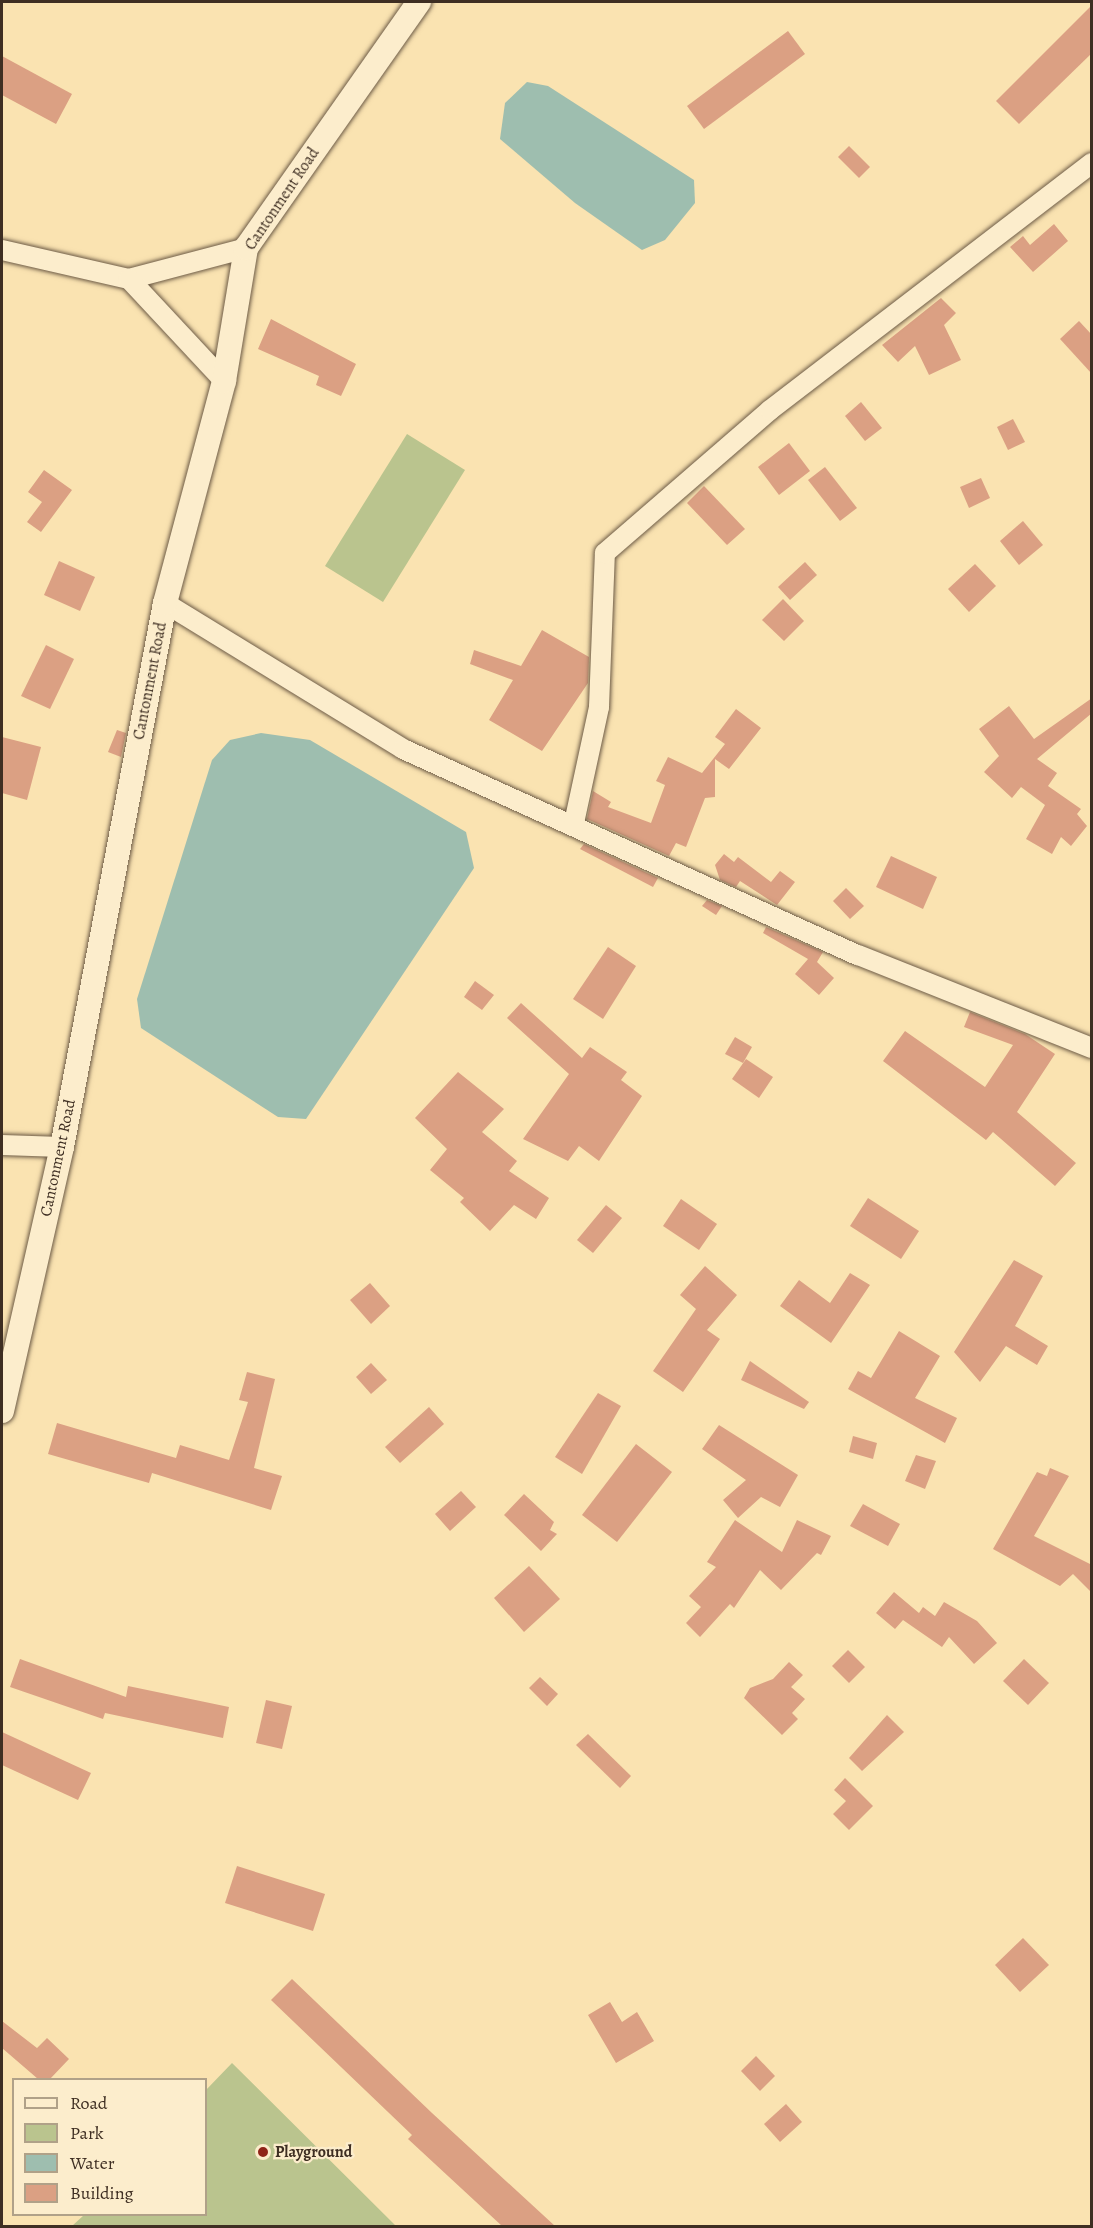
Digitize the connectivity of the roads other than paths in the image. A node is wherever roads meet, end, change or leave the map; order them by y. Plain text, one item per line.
1 (419, 2) edge
2 (1092, 163) edge
3 (246, 248) junction
4 (2, 250) edge
5 (129, 279) junction
6 (224, 381) junction
7 (165, 603) junction
8 (574, 824) junction
9 (1092, 1048) edge
10 (2, 1144) edge
11 (62, 1147) junction
12 (2, 1411) edge

1 - 3 street, Cantonment Road
2 - 8 street
3 - 5 street
3 - 6 street, Cantonment Road
4 - 5 street
5 - 6 street
6 - 7 street, Cantonment Road
7 - 8 street
7 - 11 street, Cantonment Road
8 - 9 street
10 - 11 street
11 - 12 street, Cantonment Road

